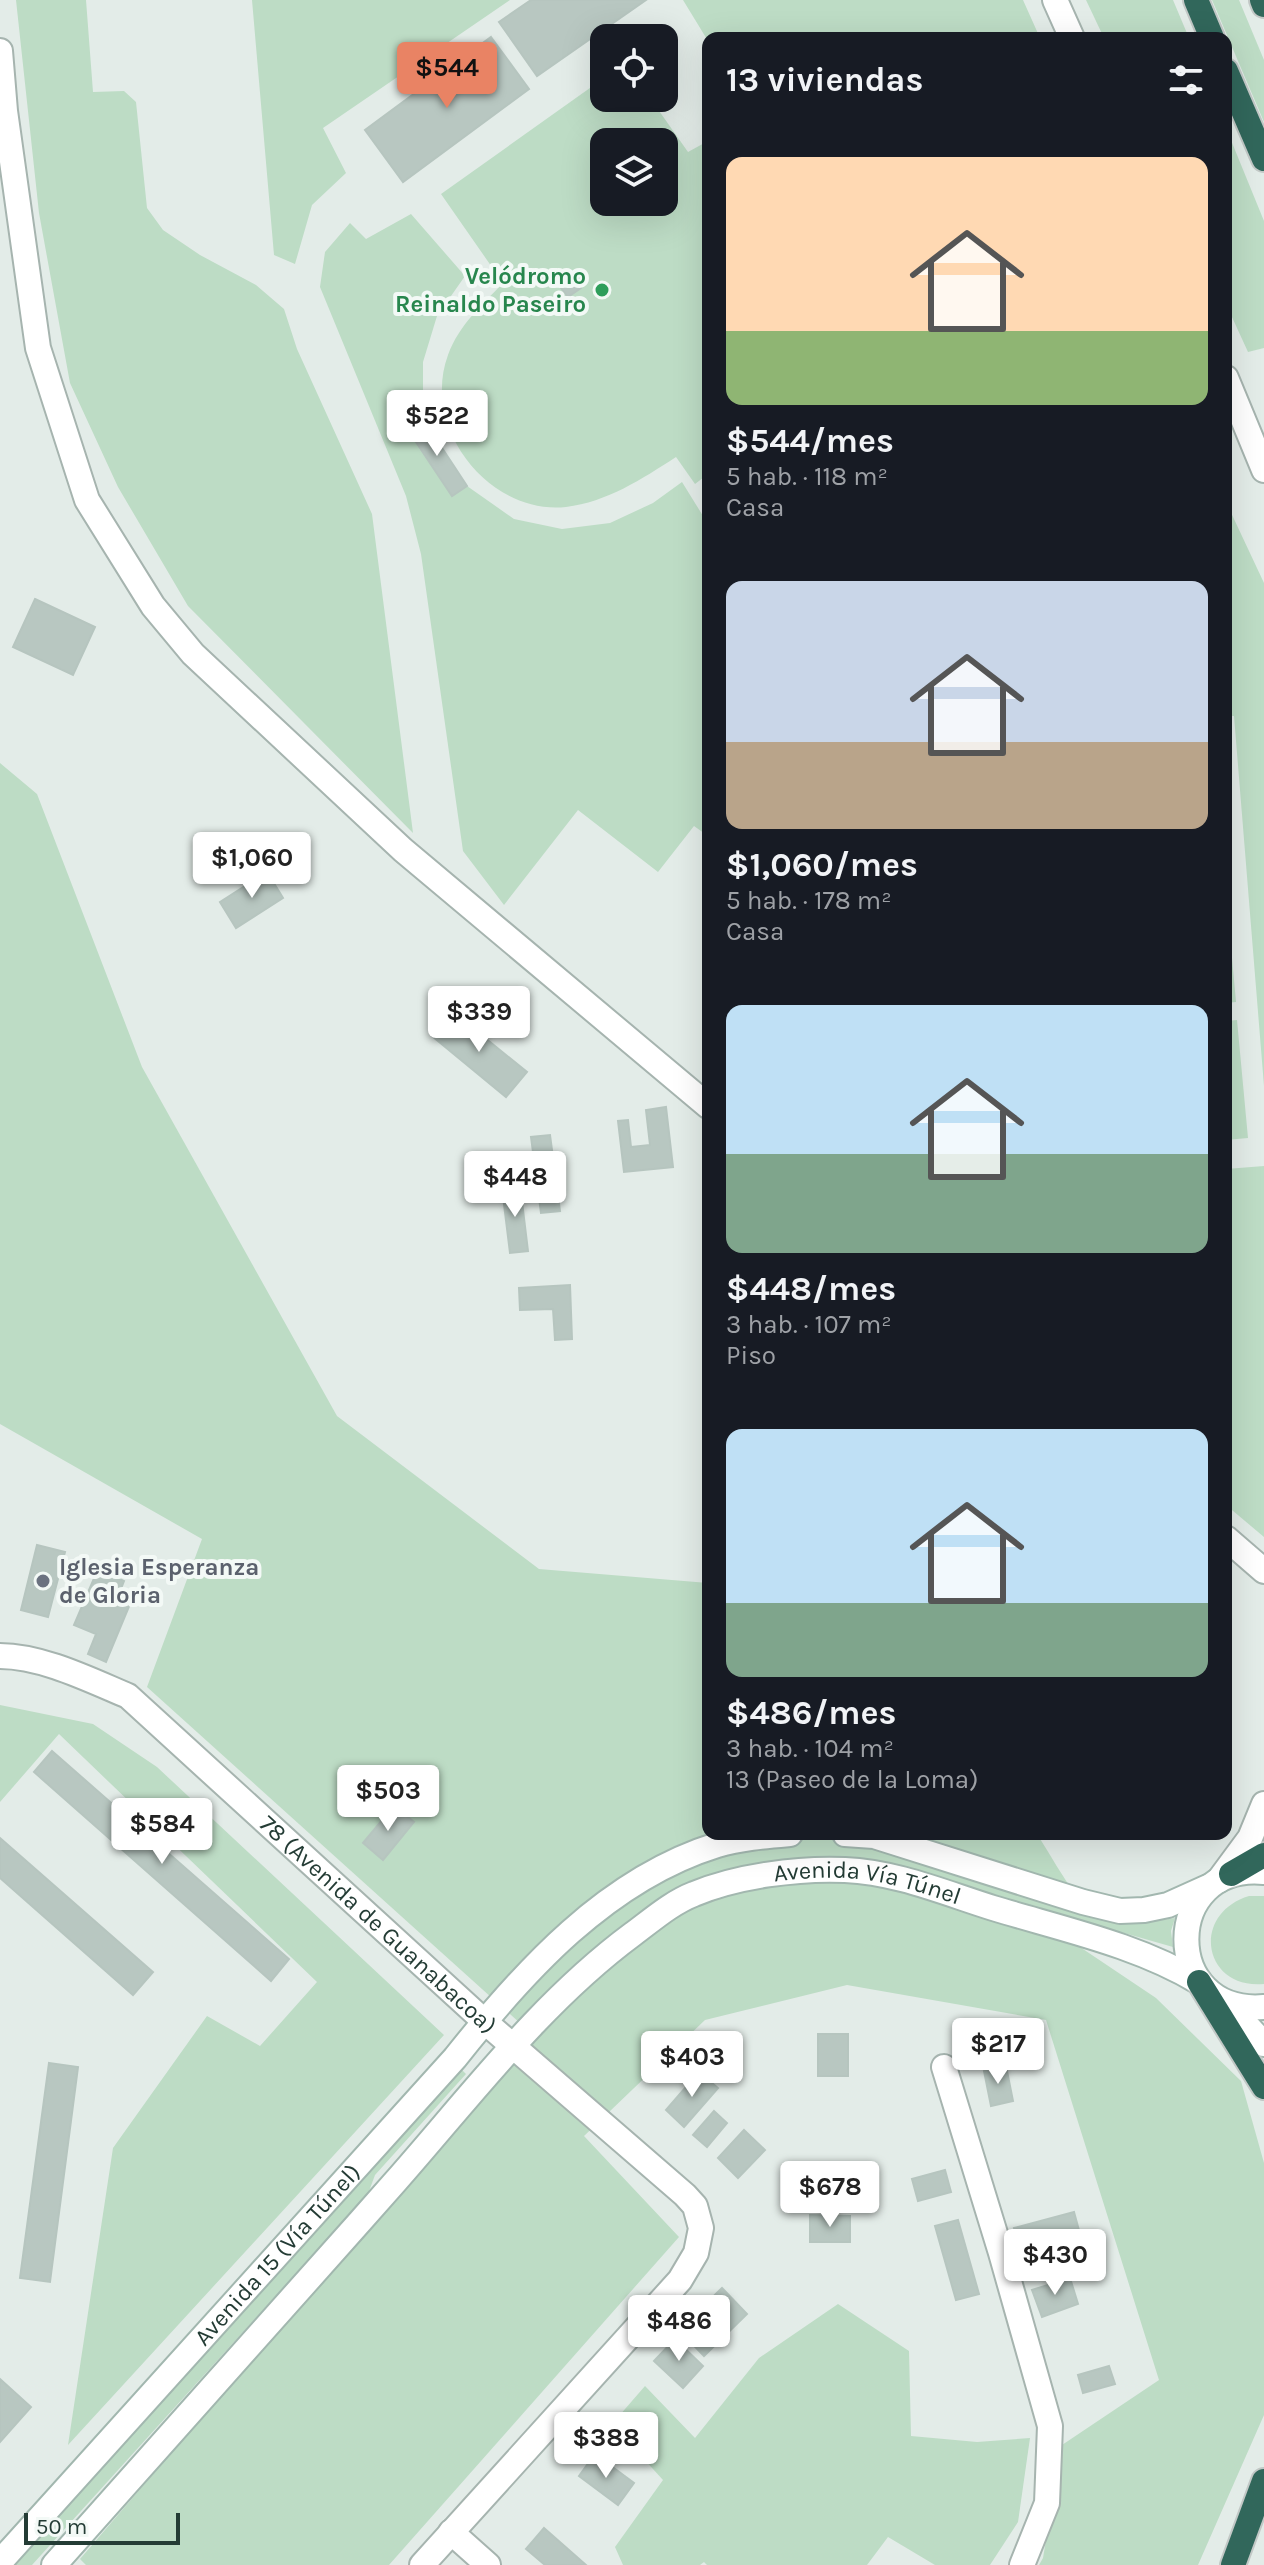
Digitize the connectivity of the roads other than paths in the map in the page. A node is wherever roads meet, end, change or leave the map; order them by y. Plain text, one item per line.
1 (1055, 0) edge
2 (1196, 0) edge
3 (1069, 32) edge
4 (1209, 32) edge
5 (0, 51) edge
6 (1232, 85) edge
7 (1264, 159) edge
8 (1232, 393) edge
9 (1264, 470) edge
10 (702, 1101) edge
11 (1232, 1543) edge
12 (1264, 1571) edge
13 (0, 1656) edge
14 (1264, 1804) edge
15 (748, 1840) edge
16 (887, 1840) edge
17 (1264, 1855) edge
18 (1264, 1872) edge
19 (1219, 1881) junction
20 (555, 1948) joint
21 (1199, 1982) junction
22 (558, 2000) joint
23 (1226, 2003) junction
24 (1264, 2007) edge
25 (484, 2021) junction
26 (1264, 2044) edge
27 (513, 2047) junction
28 (944, 2067) dead end
29 (1264, 2087) edge
30 (1264, 2481) edge
31 (1264, 2507) edge
32 (451, 2532) junction
33 (0, 2562) edge
34 (54, 2565) edge
35 (422, 2565) edge
36 (488, 2565) edge
37 (1022, 2565) edge
38 (1234, 2565) edge

1 - 3 street
2 - 4 highway
5 - 10 street
6 - 7 highway
8 - 9 street
11 - 12 street
13 - 25 street, 78 (Avenida de Guanabacoa)
14 - 19 street
15 - 20 street, Avenida Vía Túnel
16 - 19 street, Avenida Vía Túnel
17 - 19 highway
18 - 19 street
19 - 21 street
20 - 25 street, Avenida 15 (Vía Túnel)
21 - 22 street, Avenida Vía Túnel
21 - 23 street, Avenida Vía Túnel
21 - 29 highway
22 - 27 street, Avenida 15 (Vía Túnel)
23 - 24 street
23 - 26 street
25 - 27 street, 78 (Avenida de Guanabacoa)
25 - 33 street, Avenida 15 (Vía Túnel)
27 - 32 street, 78 (Avenida de Guanabacoa)
27 - 34 street, Avenida 15 (Vía Túnel)
28 - 37 street
30 - 38 highway
31 - 38 highway
32 - 35 street
32 - 36 street

